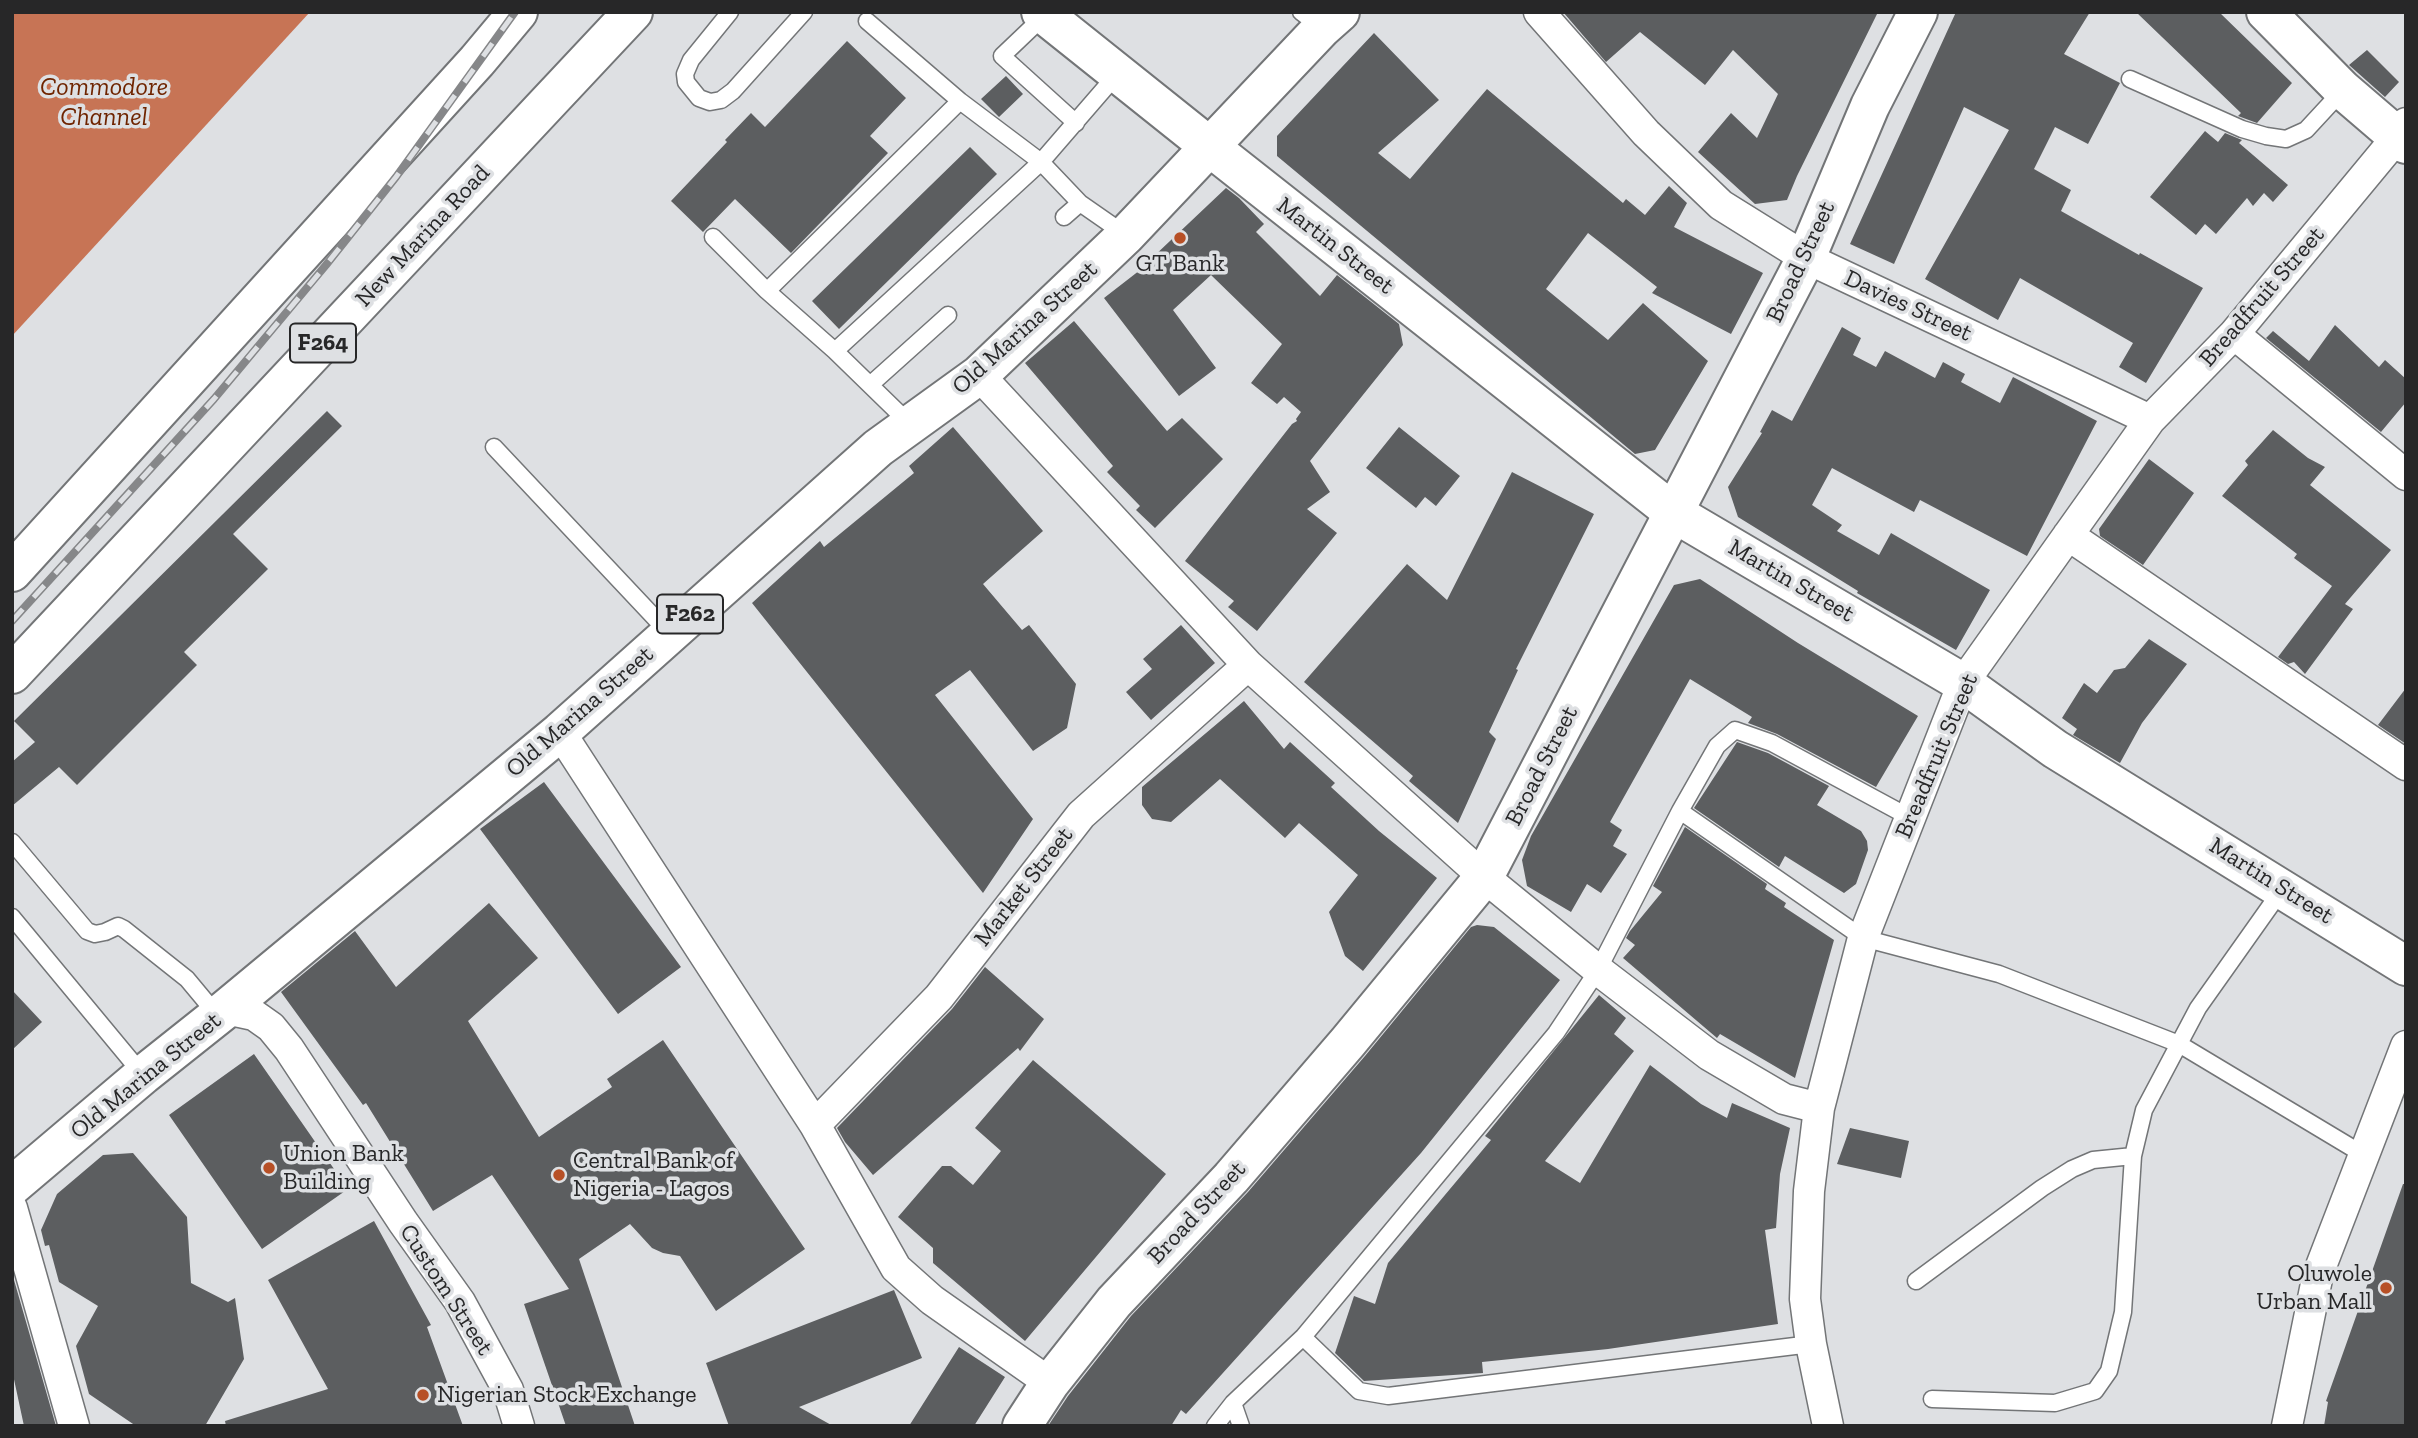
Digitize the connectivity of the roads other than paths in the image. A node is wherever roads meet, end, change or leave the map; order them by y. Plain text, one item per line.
1 (518, 12) edge
2 (536, 12) edge
3 (634, 12) edge
4 (730, 12) edge
5 (804, 12) edge
6 (1539, 12) edge
7 (1917, 12) edge
8 (2266, 12) edge
9 (1043, 14) edge
10 (1321, 18) edge
11 (867, 21) dead end
12 (478, 61) junction
13 (1118, 73) junction
14 (2130, 79) dead end
15 (2343, 90) junction
16 (960, 101) junction
17 (1076, 123) junction
18 (2403, 134) edge
19 (1210, 147) junction
20 (1041, 162) junction
21 (1080, 203) junction
22 (1064, 217) dead end
23 (1126, 235) junction
24 (713, 237) dead end
25 (1806, 258) junction
26 (767, 291) junction
27 (948, 315) dead end
28 (2234, 334) junction
29 (835, 351) junction
30 (979, 374) junction
31 (870, 385) junction
32 (2150, 419) junction
33 (911, 425) junction
34 (494, 447) dead end
35 (2406, 475) edge
36 (1674, 513) junction
37 (2068, 535) junction
38 (12, 572) edge
39 (669, 633) junction
40 (1248, 665) junction
41 (12, 674) edge
42 (1963, 683) junction
43 (560, 732) junction
44 (2406, 765) edge
45 (1680, 811) junction
46 (1909, 817) junction
47 (12, 842) edge
48 (1485, 877) junction
49 (2283, 888) junction
50 (12, 917) edge
51 (1863, 938) junction
52 (2406, 966) edge
53 (1598, 970) junction
54 (221, 1012) junction
55 (2179, 1044) junction
56 (2406, 1046) edge
57 (143, 1075) junction
58 (1819, 1108) junction
59 (815, 1125) junction
60 (2364, 1155) junction
61 (2133, 1156) junction
62 (12, 1186) edge
63 (12, 1208) edge
64 (1916, 1281) dead end
65 (1303, 1337) junction
66 (1811, 1344) junction
67 (1050, 1382) junction
68 (1932, 1399) dead end
69 (1233, 1403) junction
70 (74, 1426) edge
71 (520, 1426) edge
72 (1023, 1426) edge
73 (1215, 1426) edge
74 (1241, 1426) edge
75 (1828, 1426) edge
76 (2287, 1426) edge

1 - 12 main road
2 - 12 main road
3 - 41 main road, New Marina Road / F264
4 - 5 lane
6 - 25 street, Davies Street
7 - 25 main road, Broad Street
8 - 15 main road
9 - 13 main road, Martin Street
9 - 17 lane
10 - 19 main road, Old Marina Street / F262
11 - 16 lane
12 - 38 main road
13 - 17 lane
13 - 19 main road, Martin Street
14 - 15 lane
15 - 18 main road
16 - 20 lane
16 - 26 lane
17 - 20 lane
18 - 28 street, Breadfruit Street
19 - 23 main road, Old Marina Street / F262
19 - 36 main road, Martin Street
20 - 21 lane
20 - 29 lane
21 - 22 lane
21 - 23 lane
23 - 30 main road, Old Marina Street / F262
24 - 26 lane
25 - 32 street, Davies Street
25 - 36 main road, Broad Street
26 - 29 lane
27 - 31 lane
28 - 32 street, Breadfruit Street
28 - 35 street
29 - 31 lane
30 - 33 main road, Old Marina Street / F262
30 - 40 street
31 - 33 lane
32 - 37 street, Breadfruit Street
33 - 39 main road, Old Marina Street / F262
34 - 39 lane
36 - 42 main road, Martin Street
36 - 48 main road, Broad Street
37 - 42 street, Breadfruit Street
37 - 44 street
39 - 43 main road, Old Marina Street / F262
40 - 48 street
40 - 59 street, Market Street
42 - 46 street, Breadfruit Street
42 - 49 main road, Martin Street
43 - 54 main road, Old Marina Street / F262
43 - 59 street
45 - 46 lane
45 - 51 lane
45 - 53 lane
46 - 51 street, Breadfruit Street
47 - 54 lane
48 - 53 street
48 - 67 main road, Broad Street
49 - 52 main road, Martin Street
49 - 55 lane
50 - 57 lane
51 - 55 lane
51 - 58 street, Breadfruit Street
53 - 58 street
53 - 65 lane
54 - 57 main road, Old Marina Street / F262
54 - 71 street, Custom Street
55 - 60 lane
55 - 61 lane
56 - 60 street
57 - 62 main road, Old Marina Street / F262
58 - 66 street, Breadfruit Street
59 - 67 street
60 - 76 street
61 - 64 lane
61 - 68 lane
63 - 70 street
65 - 66 lane
65 - 69 lane
66 - 75 street, Breadfruit Street
67 - 72 main road, Broad Street
69 - 73 lane
69 - 74 lane

